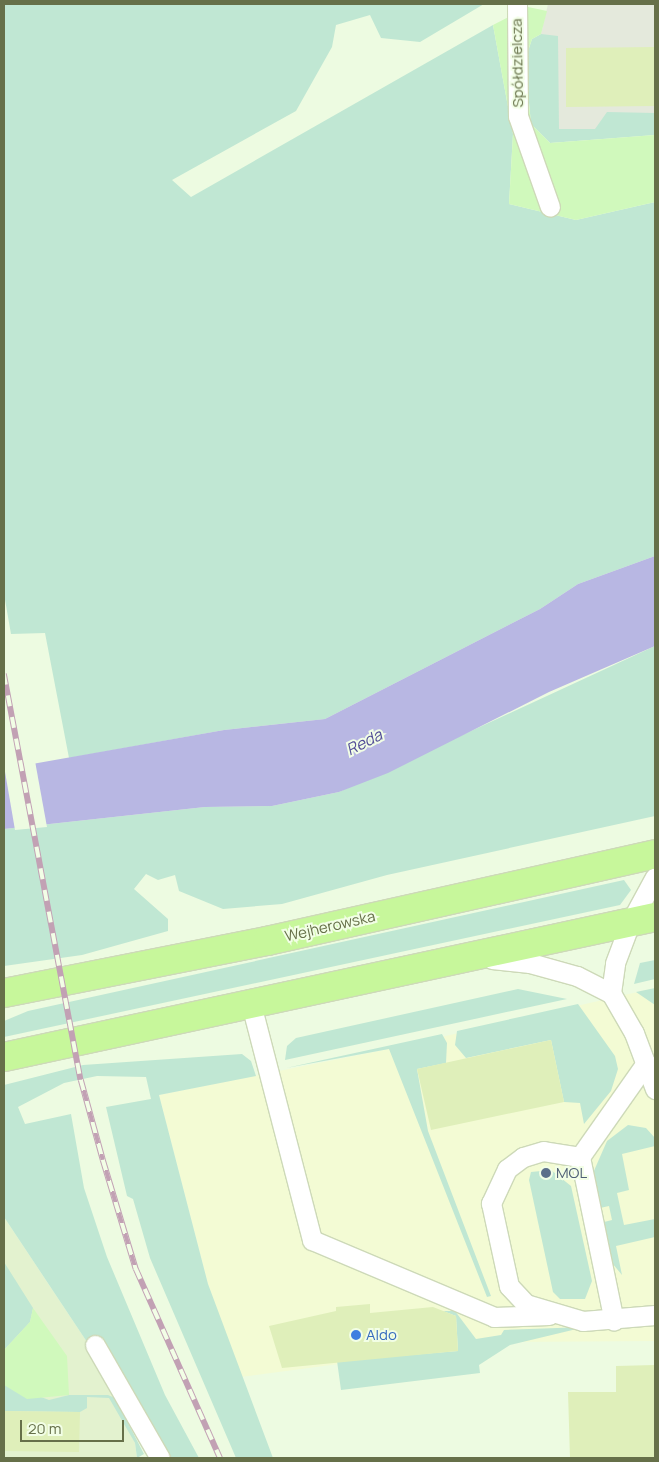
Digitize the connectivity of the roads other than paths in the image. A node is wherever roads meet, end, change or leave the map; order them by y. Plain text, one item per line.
1 (517, 4) edge
2 (550, 207) dead end
3 (655, 854) edge
4 (655, 877) edge
5 (642, 920) edge
6 (463, 959) junction
7 (4, 993) edge
8 (611, 993) junction
9 (251, 1004) junction
10 (4, 1057) edge
11 (646, 1063) junction
12 (655, 1089) edge
13 (580, 1157) junction
14 (549, 1315) junction
15 (655, 1315) edge
16 (614, 1320) junction
17 (94, 1345) dead end
18 (160, 1458) edge

1 - 2 lane, Spółdzielcza
3 - 7 main road, Wejherowska
4 - 5 lane
5 - 6 main road
5 - 8 lane
6 - 8 lane
6 - 9 main road
8 - 11 lane
9 - 10 main road
9 - 14 lane
11 - 12 lane
11 - 13 lane
13 - 14 lane
13 - 16 lane
14 - 16 lane
15 - 16 lane
17 - 18 lane

